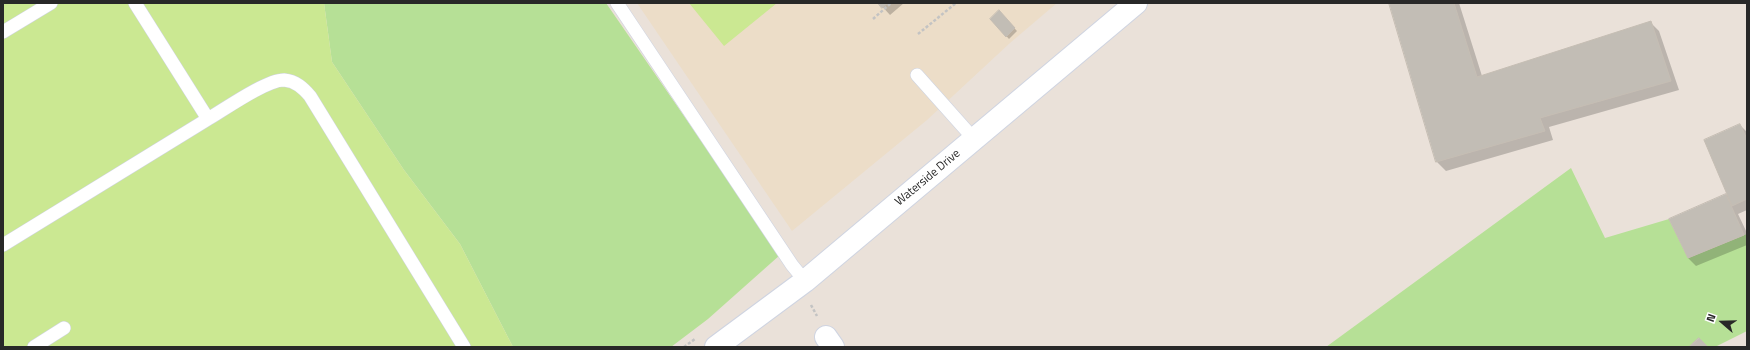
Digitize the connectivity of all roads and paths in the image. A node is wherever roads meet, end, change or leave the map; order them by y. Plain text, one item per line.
1 (51, 3) edge
2 (135, 3) edge
3 (617, 3) edge
4 (891, 3) edge
5 (956, 3) edge
6 (1136, 3) edge
7 (873, 19) dead end
8 (3, 32) edge
9 (918, 34) dead end
10 (917, 75) dead end
11 (208, 119) junction
12 (974, 139) junction
13 (3, 245) edge
14 (805, 281) junction
15 (64, 328) dead end
16 (34, 347) edge
17 (464, 347) edge
18 (716, 347) edge

1 - 8 lane
2 - 11 lane
3 - 14 lane
4 - 7 path
5 - 9 path
6 - 12 street, Waterside Drive
10 - 12 lane
11 - 13 lane
11 - 17 lane
12 - 14 street, Waterside Drive
14 - 18 street, Waterside Drive
15 - 16 lane

